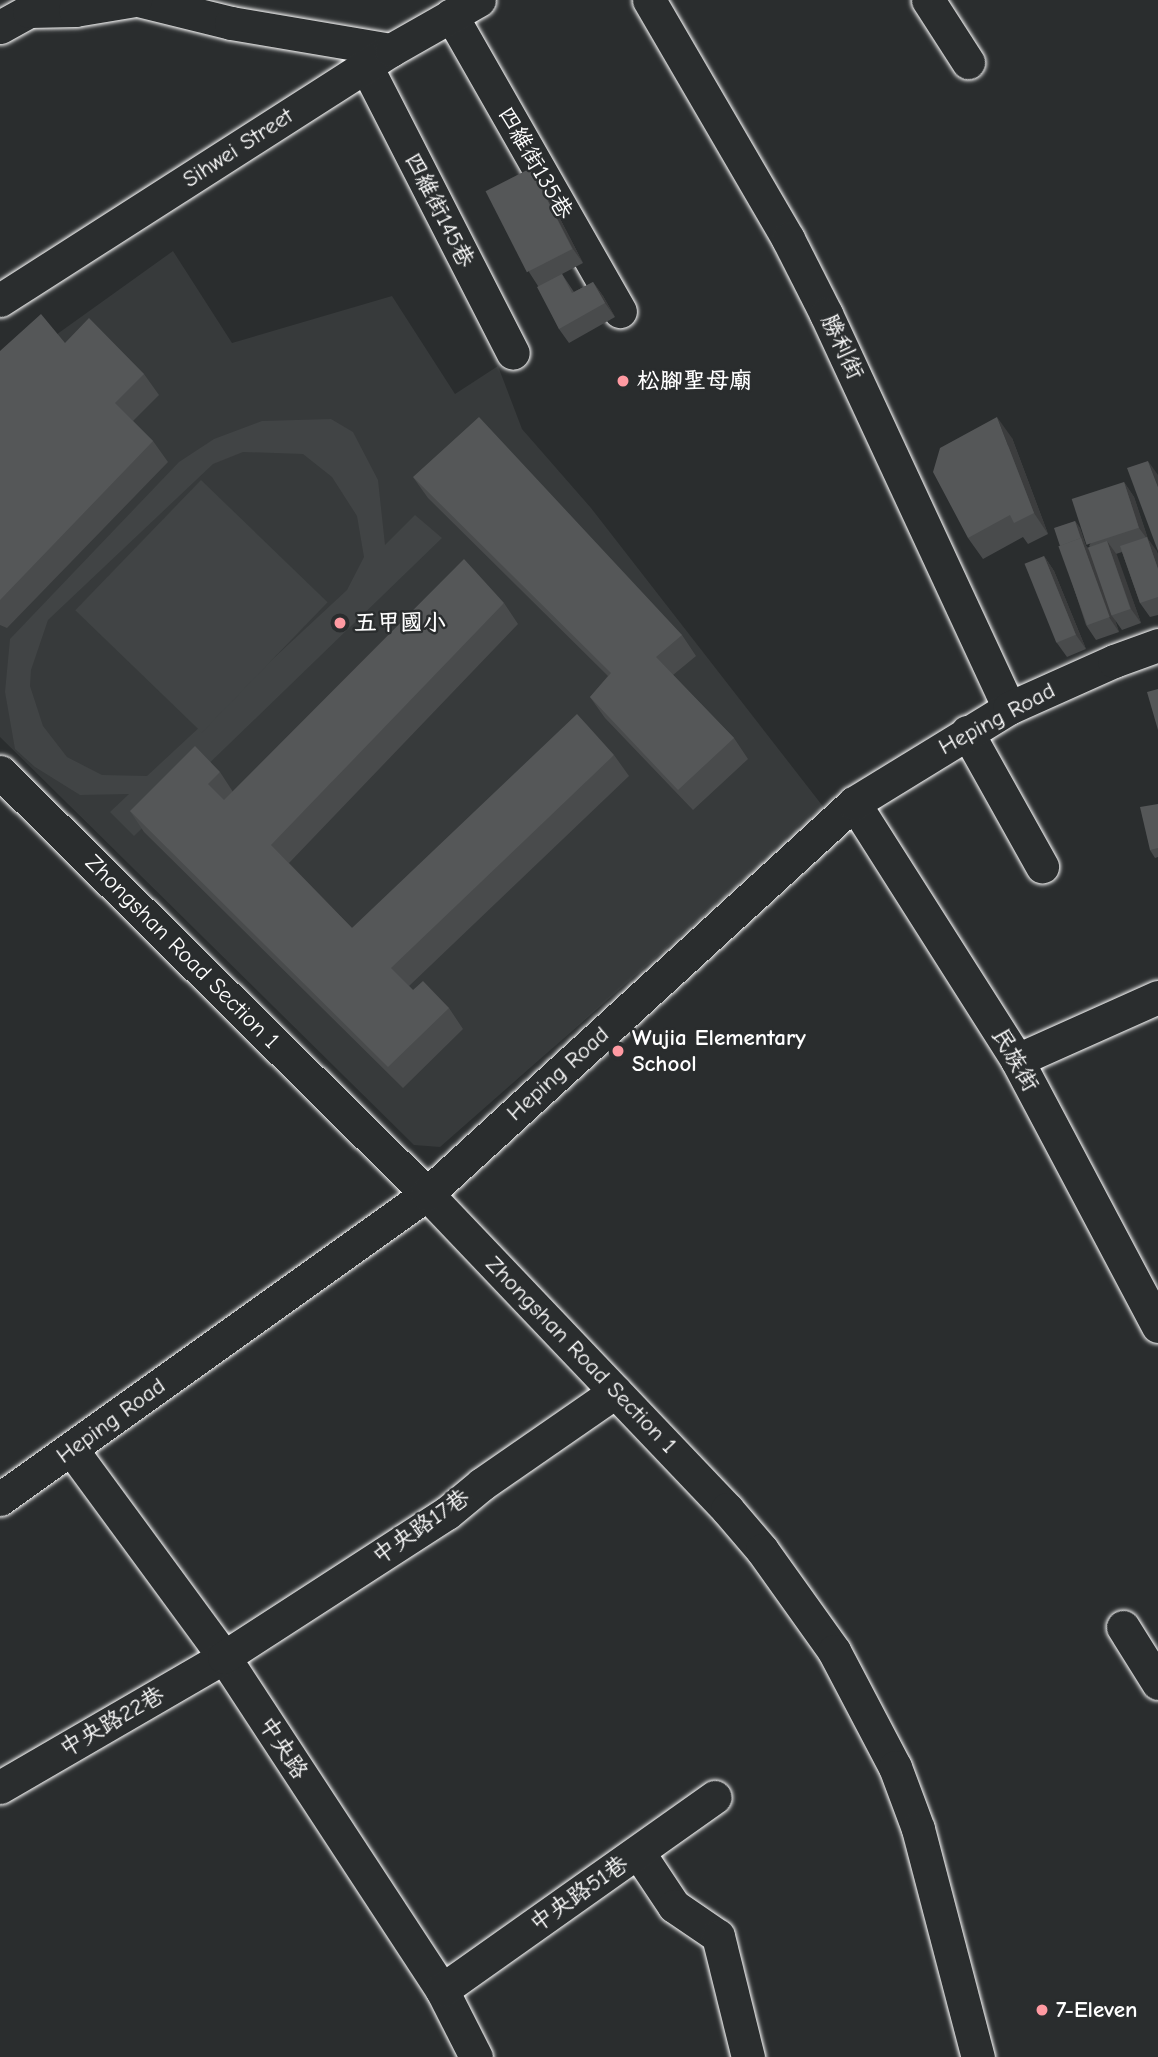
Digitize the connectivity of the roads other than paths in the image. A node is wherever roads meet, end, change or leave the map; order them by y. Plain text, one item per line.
1 (137, 0) edge
2 (649, 0) edge
3 (928, 0) edge
4 (27, 6) edge
5 (465, 8) edge
6 (0, 27) edge
7 (378, 58) junction
8 (968, 62) dead end
9 (0, 300) edge
10 (620, 311) dead end
11 (513, 354) dead end
12 (1158, 646) edge
13 (1009, 708) junction
14 (967, 732) junction
15 (0, 772) edge
16 (854, 803) junction
17 (1042, 866) dead end
18 (1158, 997) edge
19 (1017, 1060) junction
20 (427, 1194) junction
21 (1158, 1326) edge
22 (615, 1392) junction
23 (72, 1450) junction
24 (0, 1499) edge
25 (1123, 1627) dead end
26 (224, 1657) junction
27 (1158, 1683) edge
28 (0, 1787) edge
29 (715, 1797) dead end
30 (638, 1852) junction
31 (442, 1990) junction
32 (476, 2057) edge
33 (748, 2057) edge
34 (978, 2057) edge

1 - 4 street
1 - 7 street
2 - 13 street, 勝利街
3 - 8 street
4 - 6 street
5 - 7 street, Sihwei Street
5 - 10 street, 四維街135巷
7 - 9 street, Sihwei Street
7 - 11 street, 四維街145巷
12 - 13 street, Heping Road
13 - 14 street, Heping Road
14 - 16 street, Heping Road
14 - 17 street
15 - 20 street, Zhongshan Road Section 1
16 - 19 street, 民族街
16 - 20 street, Heping Road
18 - 19 street
19 - 21 street, 民族街
20 - 22 street, Zhongshan Road Section 1
20 - 23 street, Heping Road
22 - 26 street, 中央路17巷
22 - 34 street, Zhongshan Road Section 1
23 - 24 street, Heping Road
23 - 26 street, 中央路
25 - 27 street
26 - 28 street, 中央路22巷
26 - 31 street, 中央路
29 - 30 street, 中央路51巷
30 - 31 street, 中央路51巷
30 - 33 street
31 - 32 street, 中央路

